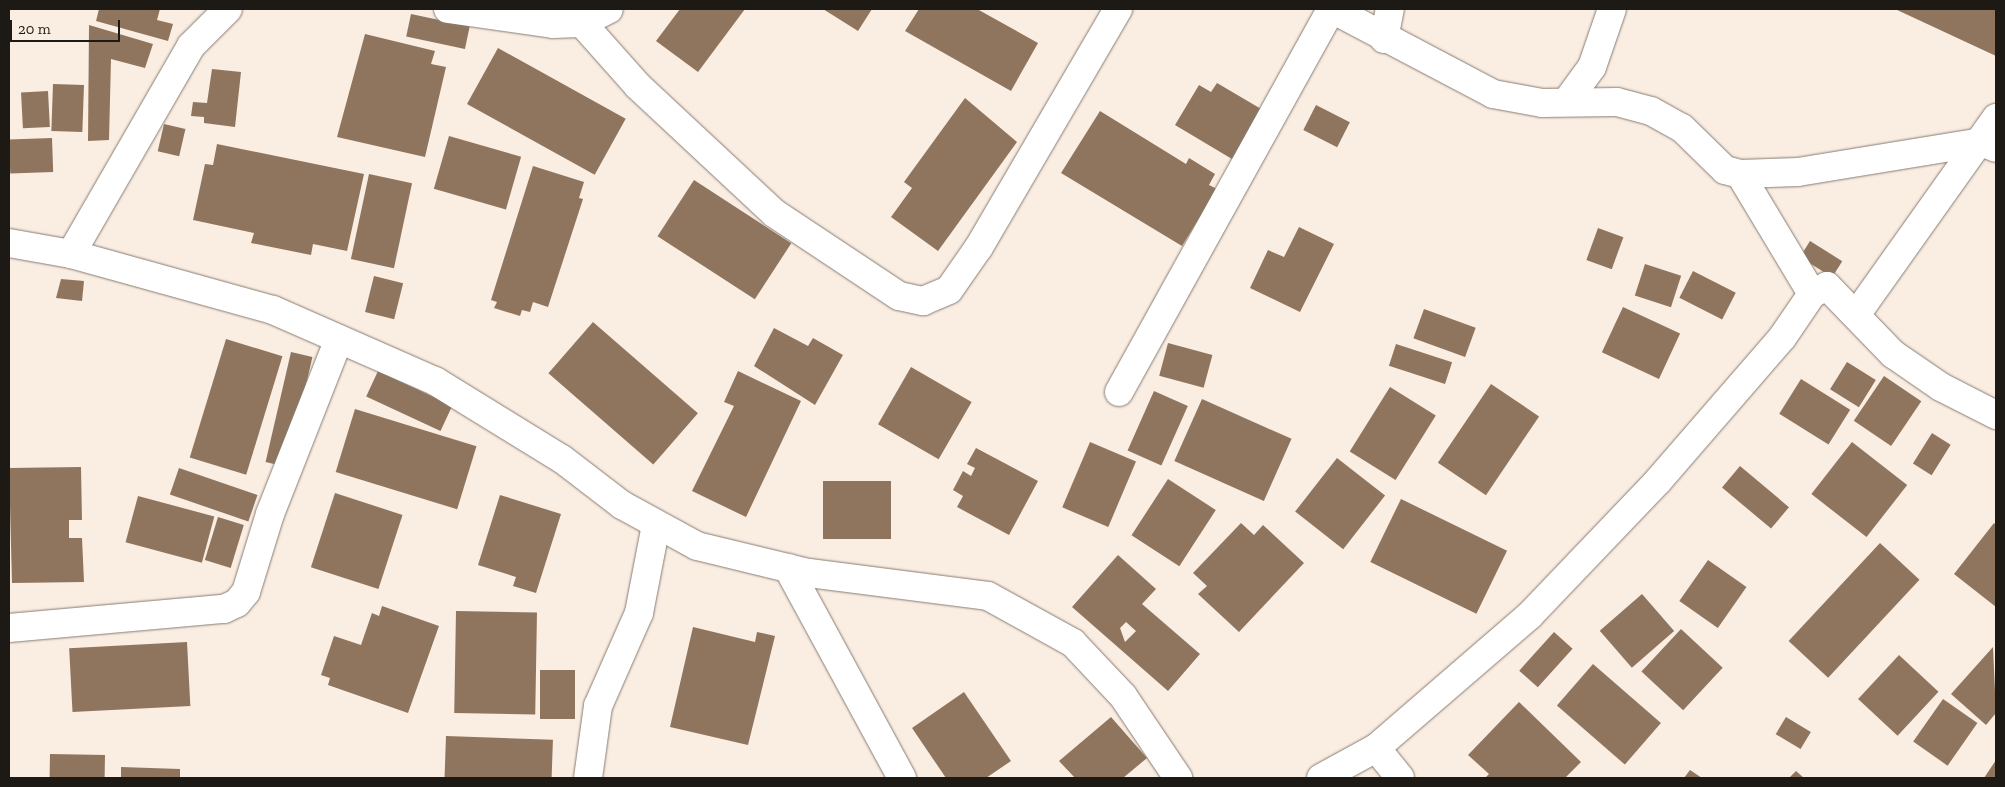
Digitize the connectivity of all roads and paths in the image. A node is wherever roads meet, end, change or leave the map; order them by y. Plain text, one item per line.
1 (228, 9) edge
2 (448, 9) edge
3 (610, 9) edge
4 (1118, 9) edge
5 (1331, 9) edge
6 (1390, 9) edge
7 (1612, 9) edge
8 (582, 23) junction
9 (1384, 39) junction
10 (1567, 101) junction
11 (1996, 118) edge
12 (1989, 146) edge
13 (1740, 174) junction
14 (9, 243) edge
15 (71, 254) junction
16 (1812, 294) junction
17 (1856, 315) junction
18 (339, 339) junction
19 (1118, 392) dead end
20 (1996, 415) edge
21 (656, 525) junction
22 (788, 568) junction
23 (9, 628) edge
24 (1376, 748) junction
25 (588, 778) edge
26 (902, 778) edge
27 (1178, 778) edge
28 (1321, 778) edge
29 (1400, 778) edge

1 - 15 street
2 - 8 street
3 - 8 street
4 - 8 street
5 - 9 street
5 - 19 street
6 - 9 street
7 - 10 street
9 - 10 street
10 - 13 street
11 - 12 street
12 - 13 street
12 - 17 street
13 - 16 street
14 - 15 street
15 - 18 street
16 - 17 street
16 - 24 street
17 - 20 street
18 - 21 street
18 - 23 street
21 - 22 street
21 - 25 street
22 - 26 street
22 - 27 street
24 - 28 street
24 - 29 street

